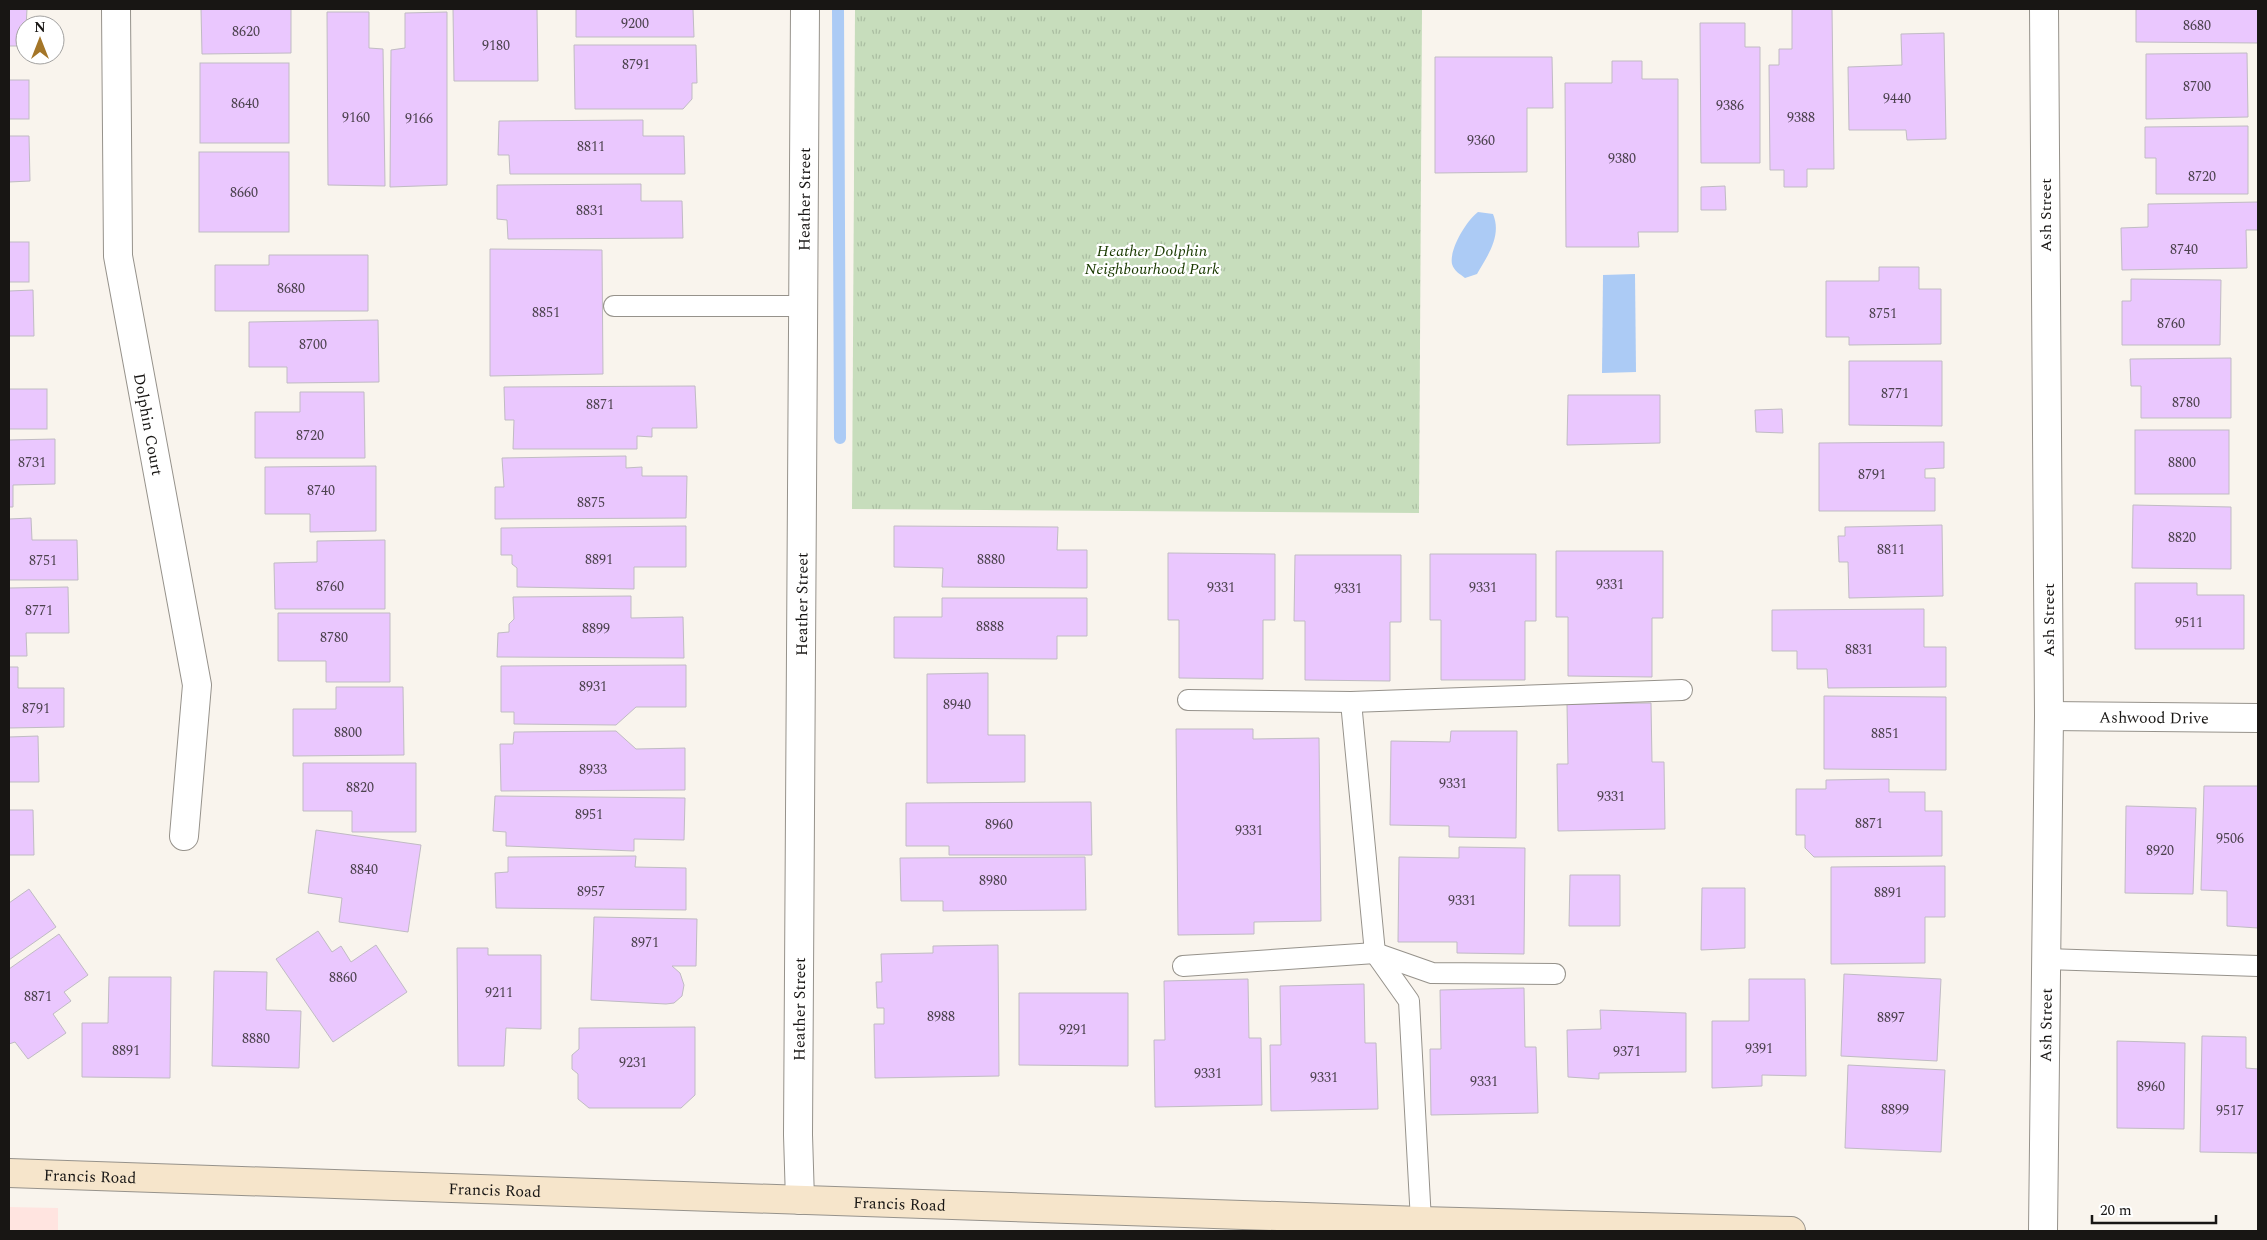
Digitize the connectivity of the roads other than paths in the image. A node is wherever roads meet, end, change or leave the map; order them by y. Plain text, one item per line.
1 (116, 9) edge
2 (805, 9) edge
3 (2044, 9) edge
4 (614, 306) dead end
5 (803, 306) junction
6 (1682, 690) dead end
7 (1188, 700) dead end
8 (1351, 702) junction
9 (2049, 716) junction
10 (2258, 718) edge
11 (184, 836) dead end
12 (1376, 953) junction
13 (2046, 960) junction
14 (1183, 966) dead end
15 (2258, 966) edge
16 (1556, 974) dead end
17 (9, 1173) edge
18 (800, 1200) junction
19 (1421, 1221) junction
20 (1791, 1231) edge
21 (2043, 1231) edge

1 - 11 street, Dolphin Court
2 - 5 street, Heather Street
3 - 9 street, Ash Street
4 - 5 lane
5 - 18 street, Heather Street
6 - 8 lane
7 - 8 lane
8 - 12 lane
9 - 10 street, Ashwood Drive
9 - 13 street, Ash Street
12 - 14 lane
12 - 16 lane
12 - 19 lane
13 - 15 lane
13 - 21 street, Ash Street
17 - 18 street, Francis Road
18 - 19 street, Francis Road
19 - 20 street, Francis Road

